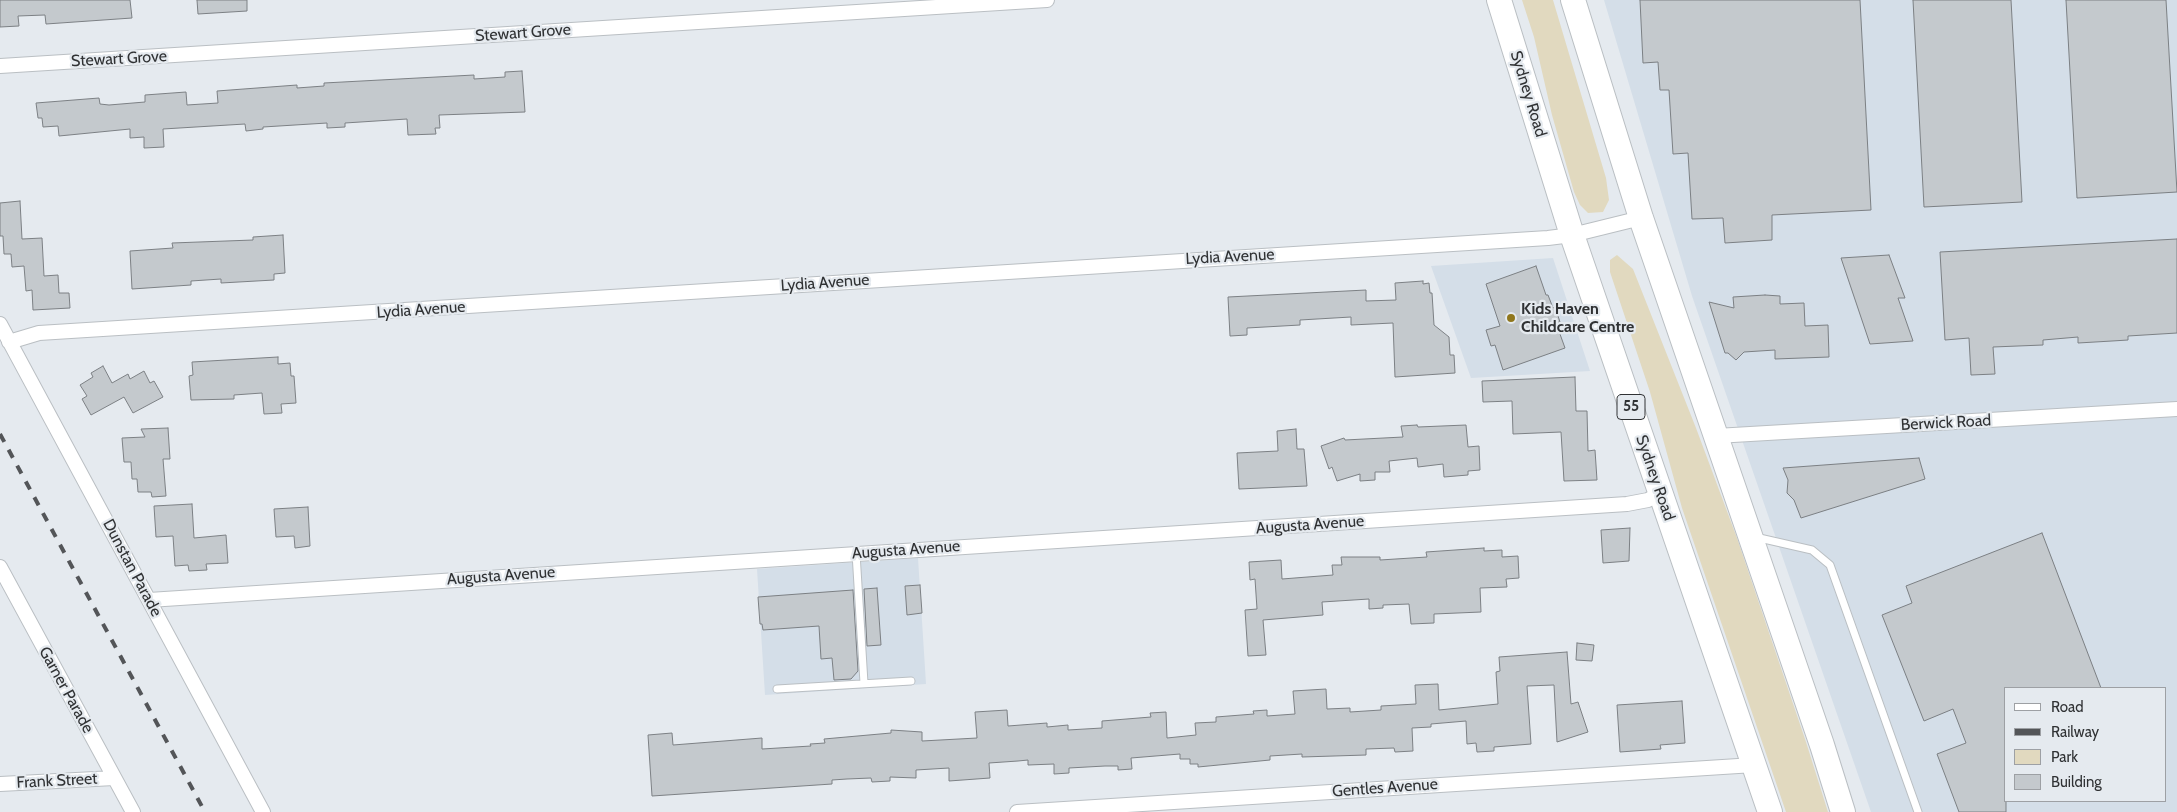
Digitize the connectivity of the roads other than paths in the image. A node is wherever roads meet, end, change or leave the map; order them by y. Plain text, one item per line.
1 (1047, 0) edge
2 (1499, 0) edge
3 (1574, 0) edge
4 (0, 66) edge
5 (1641, 218) junction
6 (1572, 235) junction
7 (0, 324) edge
8 (9, 342) junction
9 (2177, 409) edge
10 (1716, 436) junction
11 (1660, 493) junction
12 (1750, 536) junction
13 (856, 553) junction
14 (0, 567) edge
15 (149, 600) junction
16 (911, 680) dead end
17 (864, 683) junction
18 (777, 689) dead end
19 (1754, 765) junction
20 (114, 778) junction
21 (0, 784) edge
22 (133, 812) edge
23 (264, 812) edge
24 (1016, 812) edge
25 (1770, 812) edge
26 (1843, 812) edge
27 (1918, 812) edge

1 - 4 street, Stewart Grove
2 - 6 highway, Sydney Road / 55
3 - 5 highway
5 - 6 street, Lydia Avenue
5 - 10 highway
6 - 8 street, Lydia Avenue
6 - 11 highway, Sydney Road / 55
7 - 8 street, Dunstan Parade
8 - 15 street, Dunstan Parade
9 - 10 street, Berwick Road
10 - 12 highway
11 - 13 street, Augusta Avenue
11 - 19 highway, Sydney Road / 55
12 - 26 highway
12 - 27 lane
13 - 15 street, Augusta Avenue
13 - 17 lane
14 - 20 street, Garner Parade
15 - 23 street, Dunstan Parade
16 - 17 lane
17 - 18 lane
19 - 24 street, Gentles Avenue
19 - 25 highway, Sydney Road / 55
20 - 21 street, Frank Street
20 - 22 street, Garner Parade

